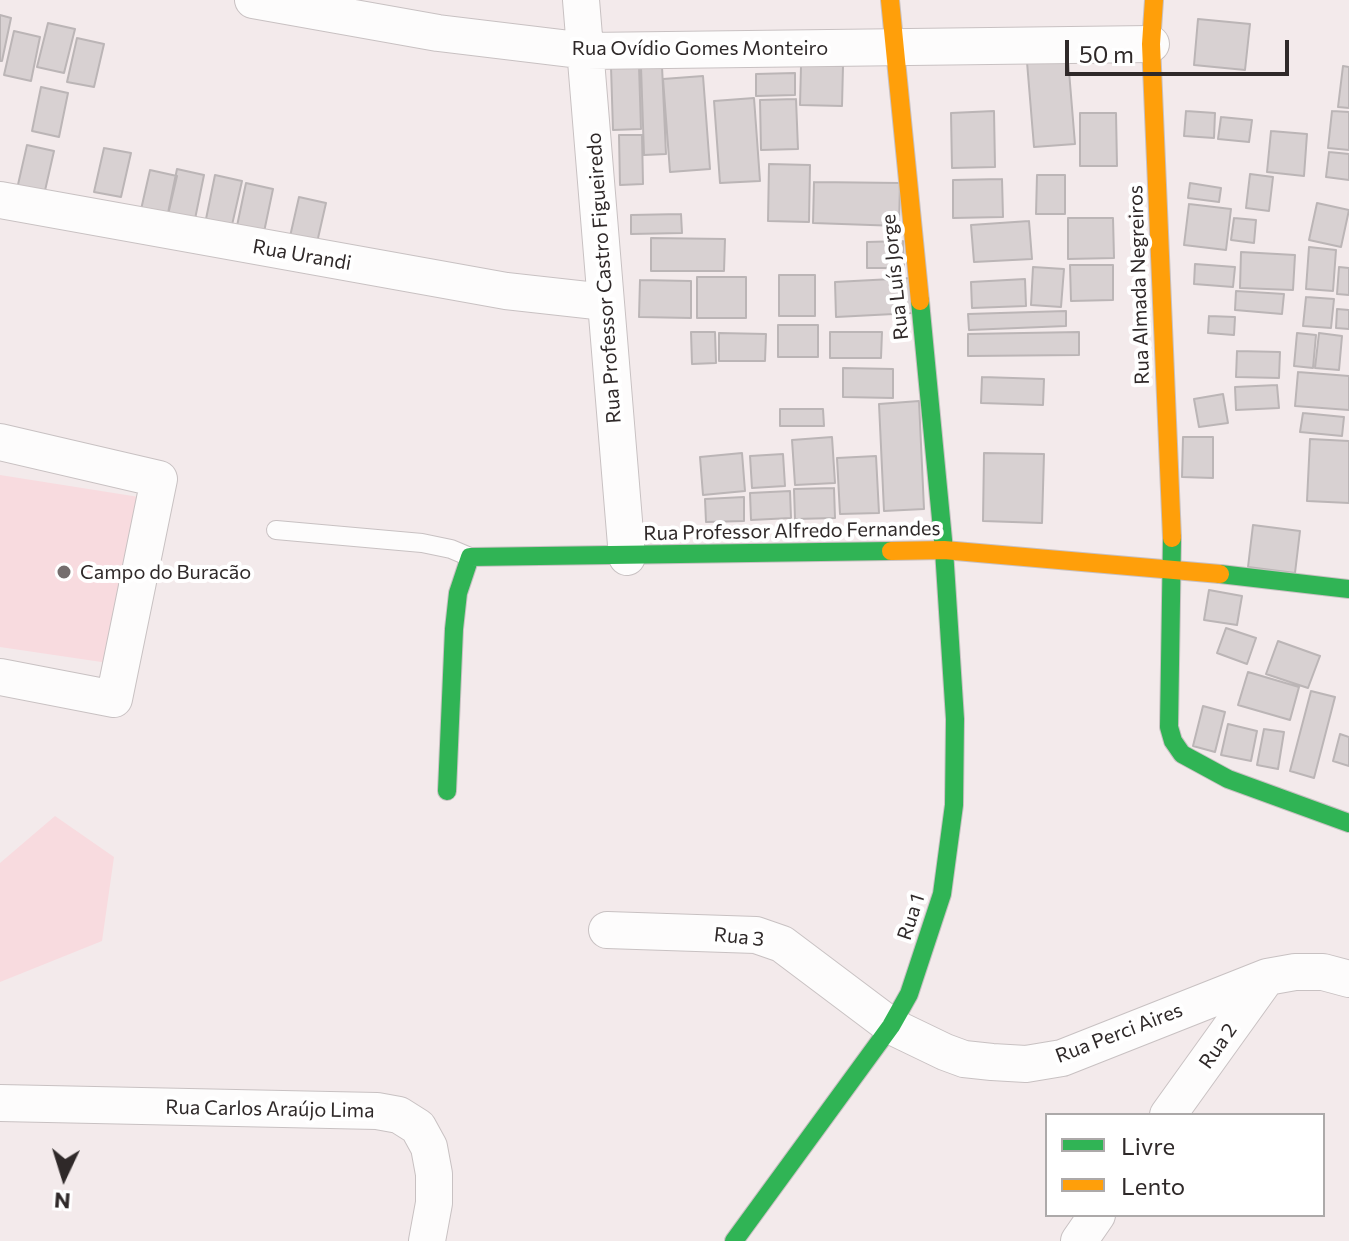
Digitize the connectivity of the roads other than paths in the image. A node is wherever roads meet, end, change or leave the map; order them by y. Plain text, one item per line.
1 (253, 0) edge
2 (581, 0) edge
3 (890, 0) edge
4 (1154, 0) edge
5 (1151, 44) junction
6 (894, 48) junction
7 (587, 51) junction
8 (0, 200) edge
9 (605, 302) junction
10 (1, 450) edge
11 (276, 530) dead end
12 (944, 550) junction
13 (470, 557) junction
14 (627, 557) junction
15 (1173, 568) junction
16 (1349, 589) edge
17 (0, 677) edge
18 (447, 791) dead end
19 (1349, 823) edge
20 (607, 930) dead end
21 (1267, 977) junction
22 (1349, 979) edge
23 (891, 1026) junction
24 (0, 1103) edge
25 (1169, 1113) edge
26 (1096, 1217) edge
27 (427, 1241) edge
28 (734, 1241) edge
29 (1079, 1241) edge

1 - 7 street, Rua Ovídio Gomes Monteiro
2 - 7 street, Rua Professor Castro Figueiredo
3 - 6 street, Rua Luís Jorge
4 - 5 street, Rua Almada Negreiros
5 - 6 street, Rua Ovídio Gomes Monteiro
5 - 15 street, Rua Almada Negreiros
6 - 7 street, Rua Ovídio Gomes Monteiro
6 - 12 street, Rua Luís Jorge
7 - 9 street, Rua Professor Castro Figueiredo
8 - 9 street, Rua Urandi
9 - 14 street, Rua Professor Castro Figueiredo
10 - 17 street
11 - 13 lane
12 - 14 street, Rua Professor Alfredo Fernandes
12 - 15 street, Rua Professor Alfredo Fernandes
12 - 23 street, Rua 1
13 - 14 street, Rua Professor Alfredo Fernandes
13 - 18 street
15 - 16 street, Rua Professor Alfredo Fernandes
15 - 19 street, Rua Almada Negreiros
20 - 23 street, Rua 3
21 - 22 street, Rua Perci Aires
21 - 23 street, Rua Perci Aires
21 - 25 street, Rua 2
23 - 28 street, Rua 1
24 - 27 street, Rua Carlos Araújo Lima
26 - 29 street

